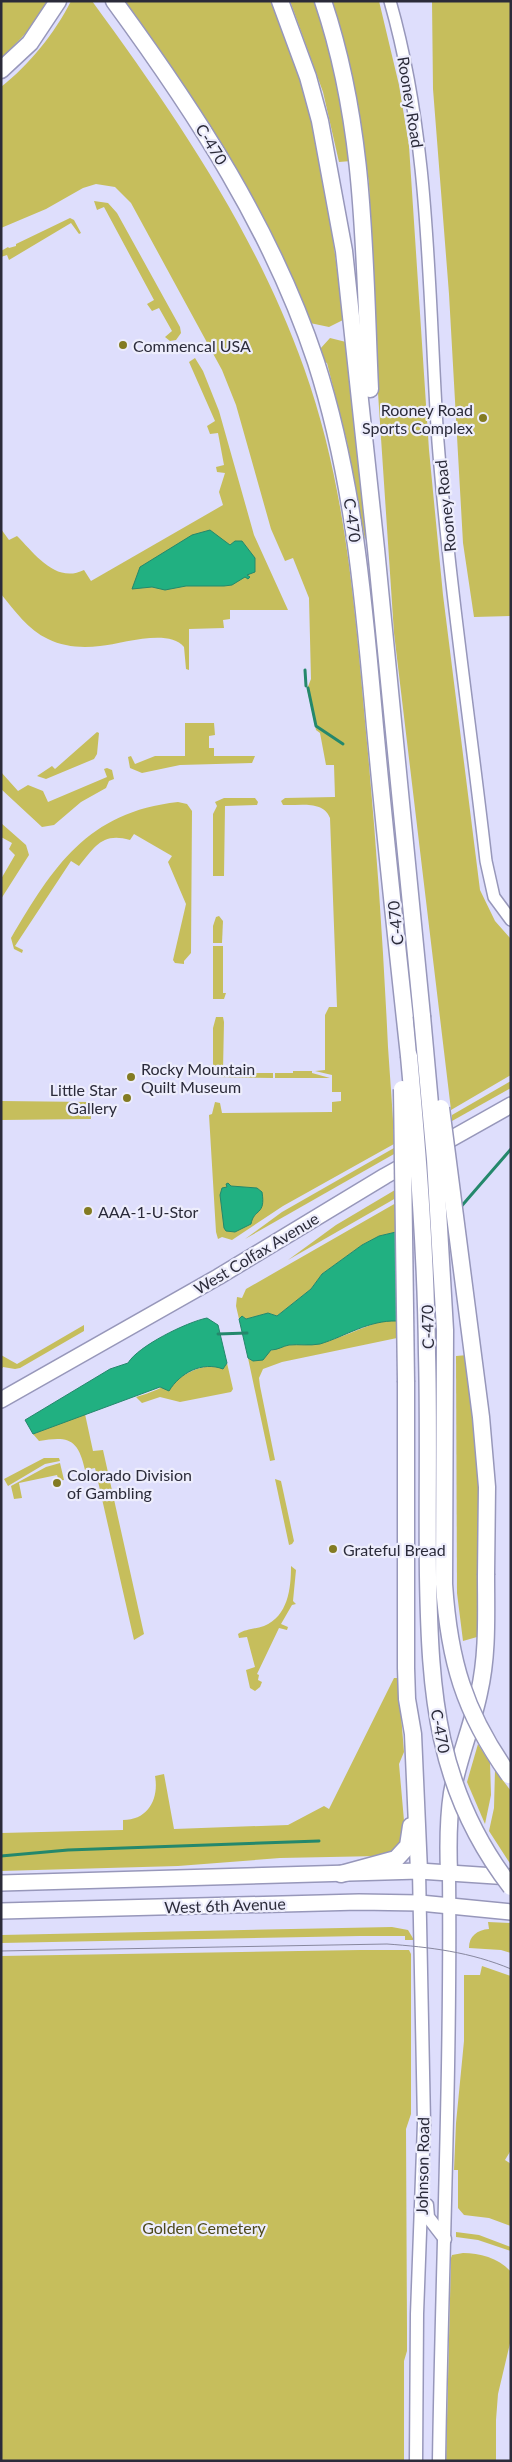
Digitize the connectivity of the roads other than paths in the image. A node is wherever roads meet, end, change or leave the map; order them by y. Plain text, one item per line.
1 (58, 1) edge
2 (114, 1) edge
3 (280, 1) edge
4 (323, 1) edge
5 (390, 1) edge
6 (1, 70) edge
7 (376, 549) junction
8 (511, 920) edge
9 (425, 1016) junction
10 (405, 1056) junction
11 (511, 1105) edge
12 (1, 1400) edge
13 (413, 1739) junction
14 (510, 1776) edge
15 (419, 1871) junction
16 (449, 1873) junction
17 (341, 1874) junction
18 (511, 1877) edge
19 (1, 1883) edge
20 (511, 1887) edge
21 (420, 1903) junction
22 (449, 1905) junction
23 (1, 1911) edge
24 (511, 1912) edge
25 (424, 2122) junction
26 (445, 2239) junction
27 (416, 2461) edge
28 (439, 2461) edge

1 - 6 highway
2 - 10 highway, C-470
3 - 7 highway, C-470
4 - 7 highway
5 - 8 street, Rooney Road
7 - 9 highway, C-470
9 - 14 highway, C-470, bridge
9 - 16 highway, bridge
10 - 13 highway, bridge
10 - 20 highway, C-470, bridge
11 - 12 main road, West Colfax Avenue
13 - 15 highway
13 - 17 highway
15 - 16 main road, West 6th Avenue
15 - 17 main road, West 6th Avenue
15 - 21 main road, Johnson Road
16 - 18 main road, West 6th Avenue
16 - 22 main road, Johnson Road
17 - 19 main road, West 6th Avenue
21 - 22 main road, West 6th Avenue
21 - 23 main road, West 6th Avenue
21 - 25 main road, Johnson Road
22 - 24 main road, West 6th Avenue
22 - 26 main road, Johnson Road
25 - 26 main road
25 - 27 main road, Johnson Road
26 - 28 main road, Johnson Road

